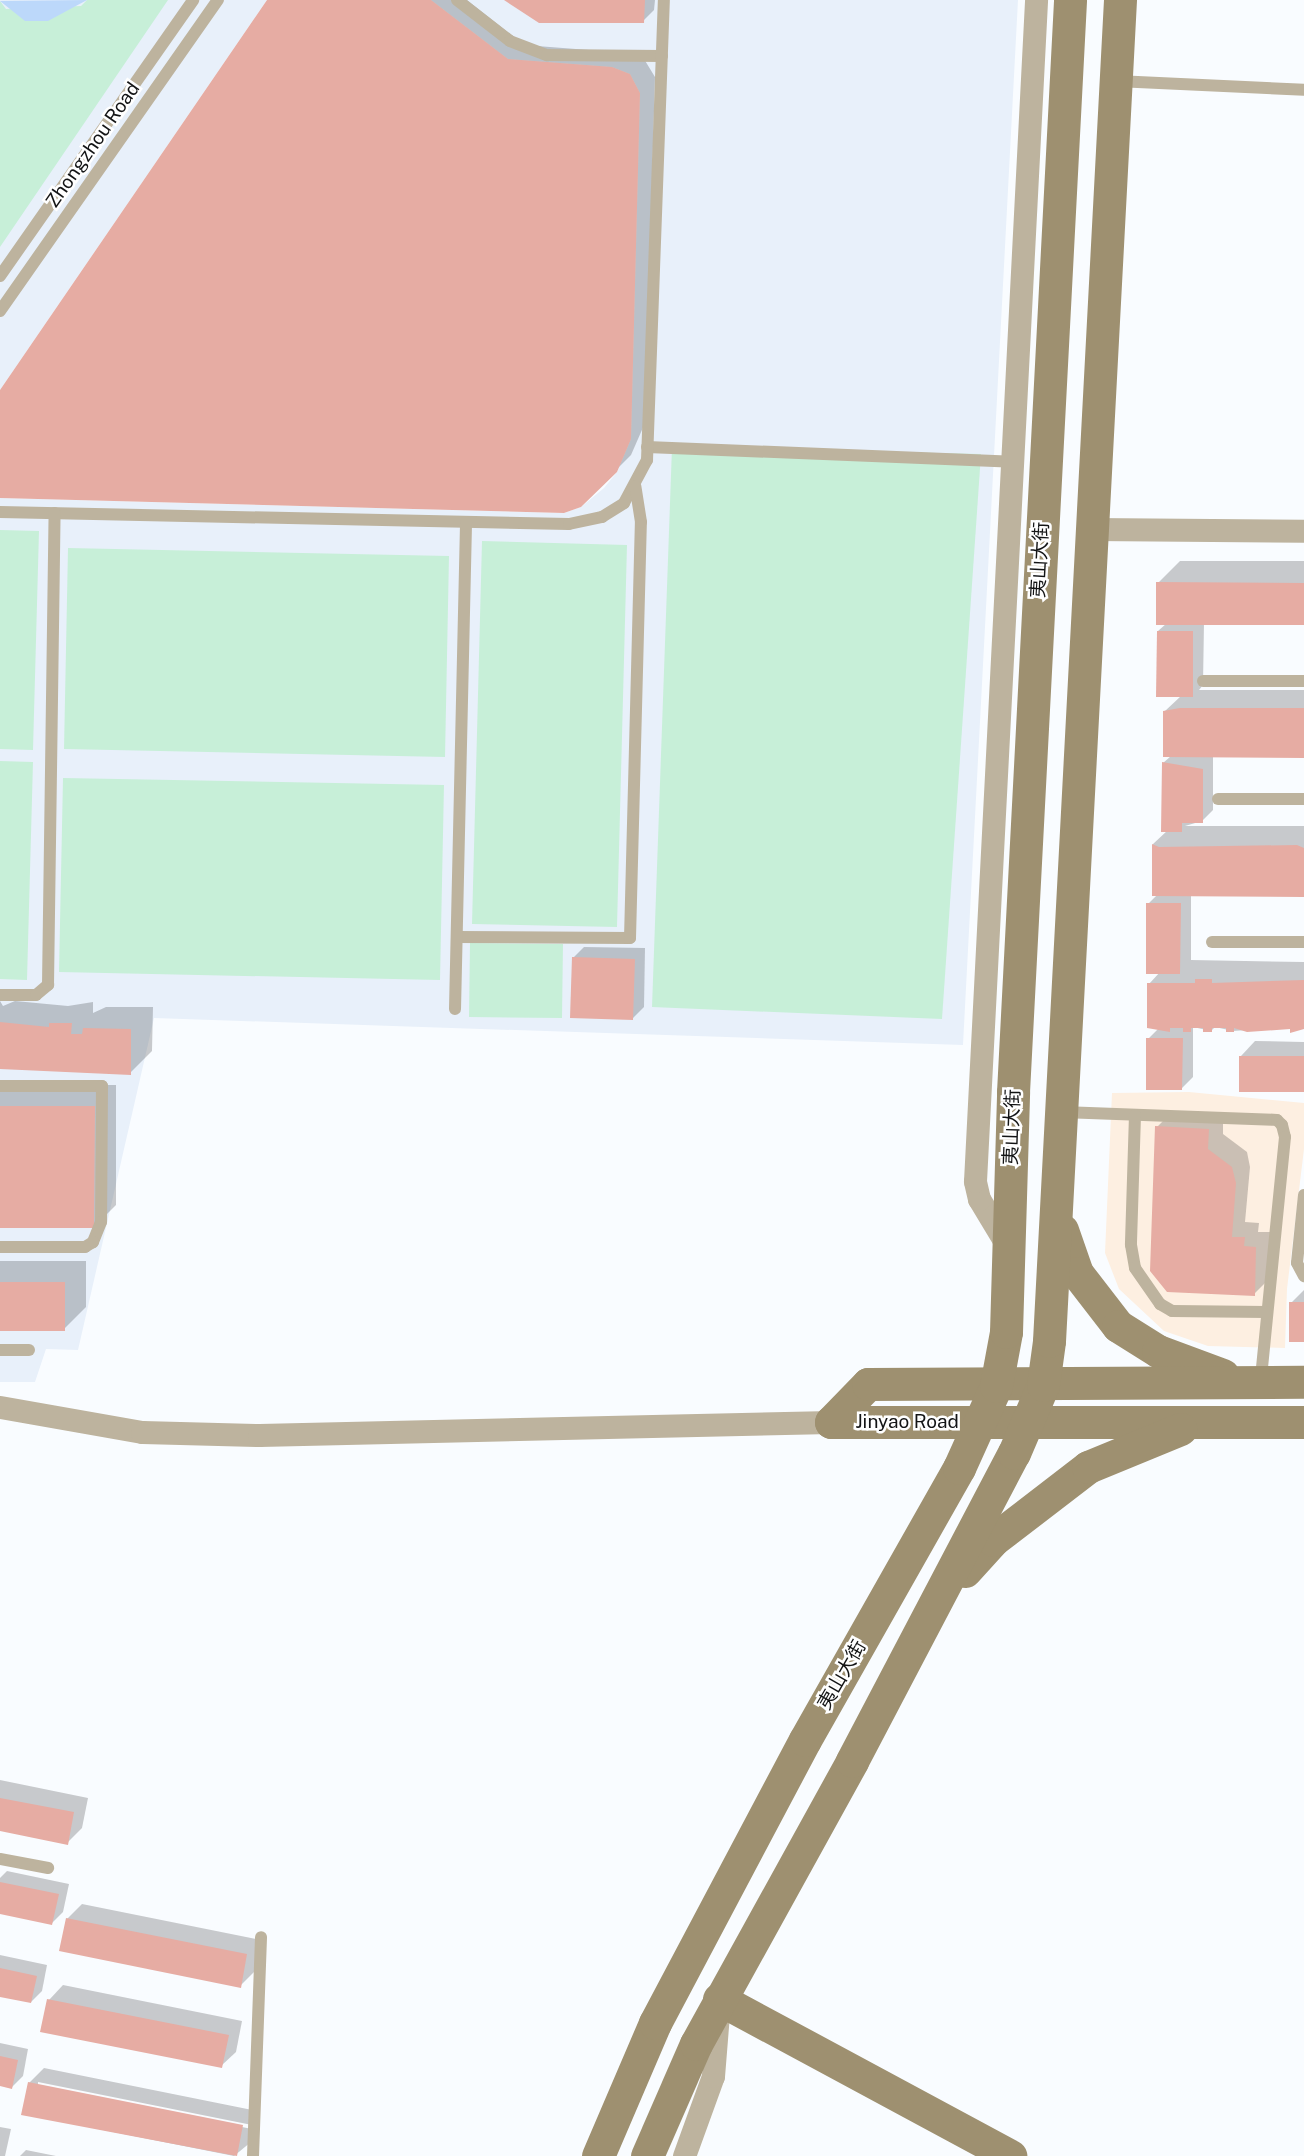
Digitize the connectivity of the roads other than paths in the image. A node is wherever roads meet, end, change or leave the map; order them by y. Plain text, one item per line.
1 (193, 0) edge
2 (218, 0) edge
3 (457, 0) edge
4 (664, 0) edge
5 (1037, 0) edge
6 (1070, 0) edge
7 (1120, 0) edge
8 (662, 56) junction
9 (1116, 82) junction
10 (1304, 90) edge
11 (0, 276) edge
12 (0, 311) edge
13 (647, 447) junction
14 (1013, 461) junction
15 (635, 486) junction
16 (0, 512) edge
17 (55, 513) junction
18 (467, 522) junction
19 (1092, 529) junction
20 (1304, 531) edge
21 (1203, 681) dead end
22 (1304, 681) edge
23 (1217, 799) dead end
24 (1304, 799) edge
25 (457, 937) junction
26 (1212, 942) dead end
27 (1304, 942) edge
28 (0, 995) edge
29 (455, 1009) dead end
30 (0, 1086) edge
31 (1061, 1112) junction
32 (1135, 1115) junction
33 (1304, 1195) edge
34 (1056, 1212) junction
35 (0, 1247) edge
36 (1008, 1247) junction
37 (1304, 1276) edge
38 (1266, 1312) junction
39 (0, 1350) edge
40 (29, 1350) dead end
41 (1255, 1382) junction
42 (1304, 1382) edge
43 (1043, 1385) junction
44 (996, 1387) junction
45 (0, 1407) edge
46 (1218, 1420) junction
47 (983, 1421) junction
48 (831, 1422) junction
49 (1028, 1422) junction
50 (1304, 1422) edge
51 (933, 1607) junction
52 (0, 1859) edge
53 (48, 1868) dead end
54 (261, 1937) dead end
55 (719, 2000) junction
56 (253, 2156) edge
57 (598, 2156) edge
58 (647, 2156) edge
59 (684, 2156) edge
60 (1010, 2156) edge

1 - 11 lane, Zhongzhou Road
2 - 12 lane, Zhongzhou Road
3 - 8 lane
4 - 8 lane
5 - 14 street
6 - 36 main road, 夷山大街
7 - 9 main road
8 - 13 lane
9 - 10 lane
9 - 19 main road
13 - 14 lane
13 - 15 lane
14 - 36 street
15 - 18 lane
15 - 25 lane
16 - 17 lane
17 - 18 lane
17 - 28 lane
18 - 25 lane
19 - 20 street
19 - 31 main road
21 - 22 lane
23 - 24 lane
25 - 29 lane
26 - 27 lane
30 - 35 lane
31 - 32 lane
31 - 34 main road
32 - 38 lane
32 - 38 lane
33 - 37 lane
34 - 41 main road
34 - 43 main road
36 - 44 main road, 夷山大街
38 - 41 lane
39 - 40 lane
41 - 42 main road, Jinyao Road
41 - 43 main road, Jinyao Road
43 - 44 main road, Jinyao Road
43 - 49 main road
44 - 47 main road, 夷山大街
44 - 48 main road, Jinyao Road
45 - 48 street
46 - 49 main road, Jinyao Road
46 - 50 main road, Jinyao Road
46 - 51 main road
47 - 48 main road, Jinyao Road
47 - 49 main road, Jinyao Road
47 - 57 main road, 夷山大街
49 - 51 main road
51 - 55 main road
52 - 53 lane
54 - 56 lane
55 - 58 main road
55 - 59 street
55 - 60 main road

